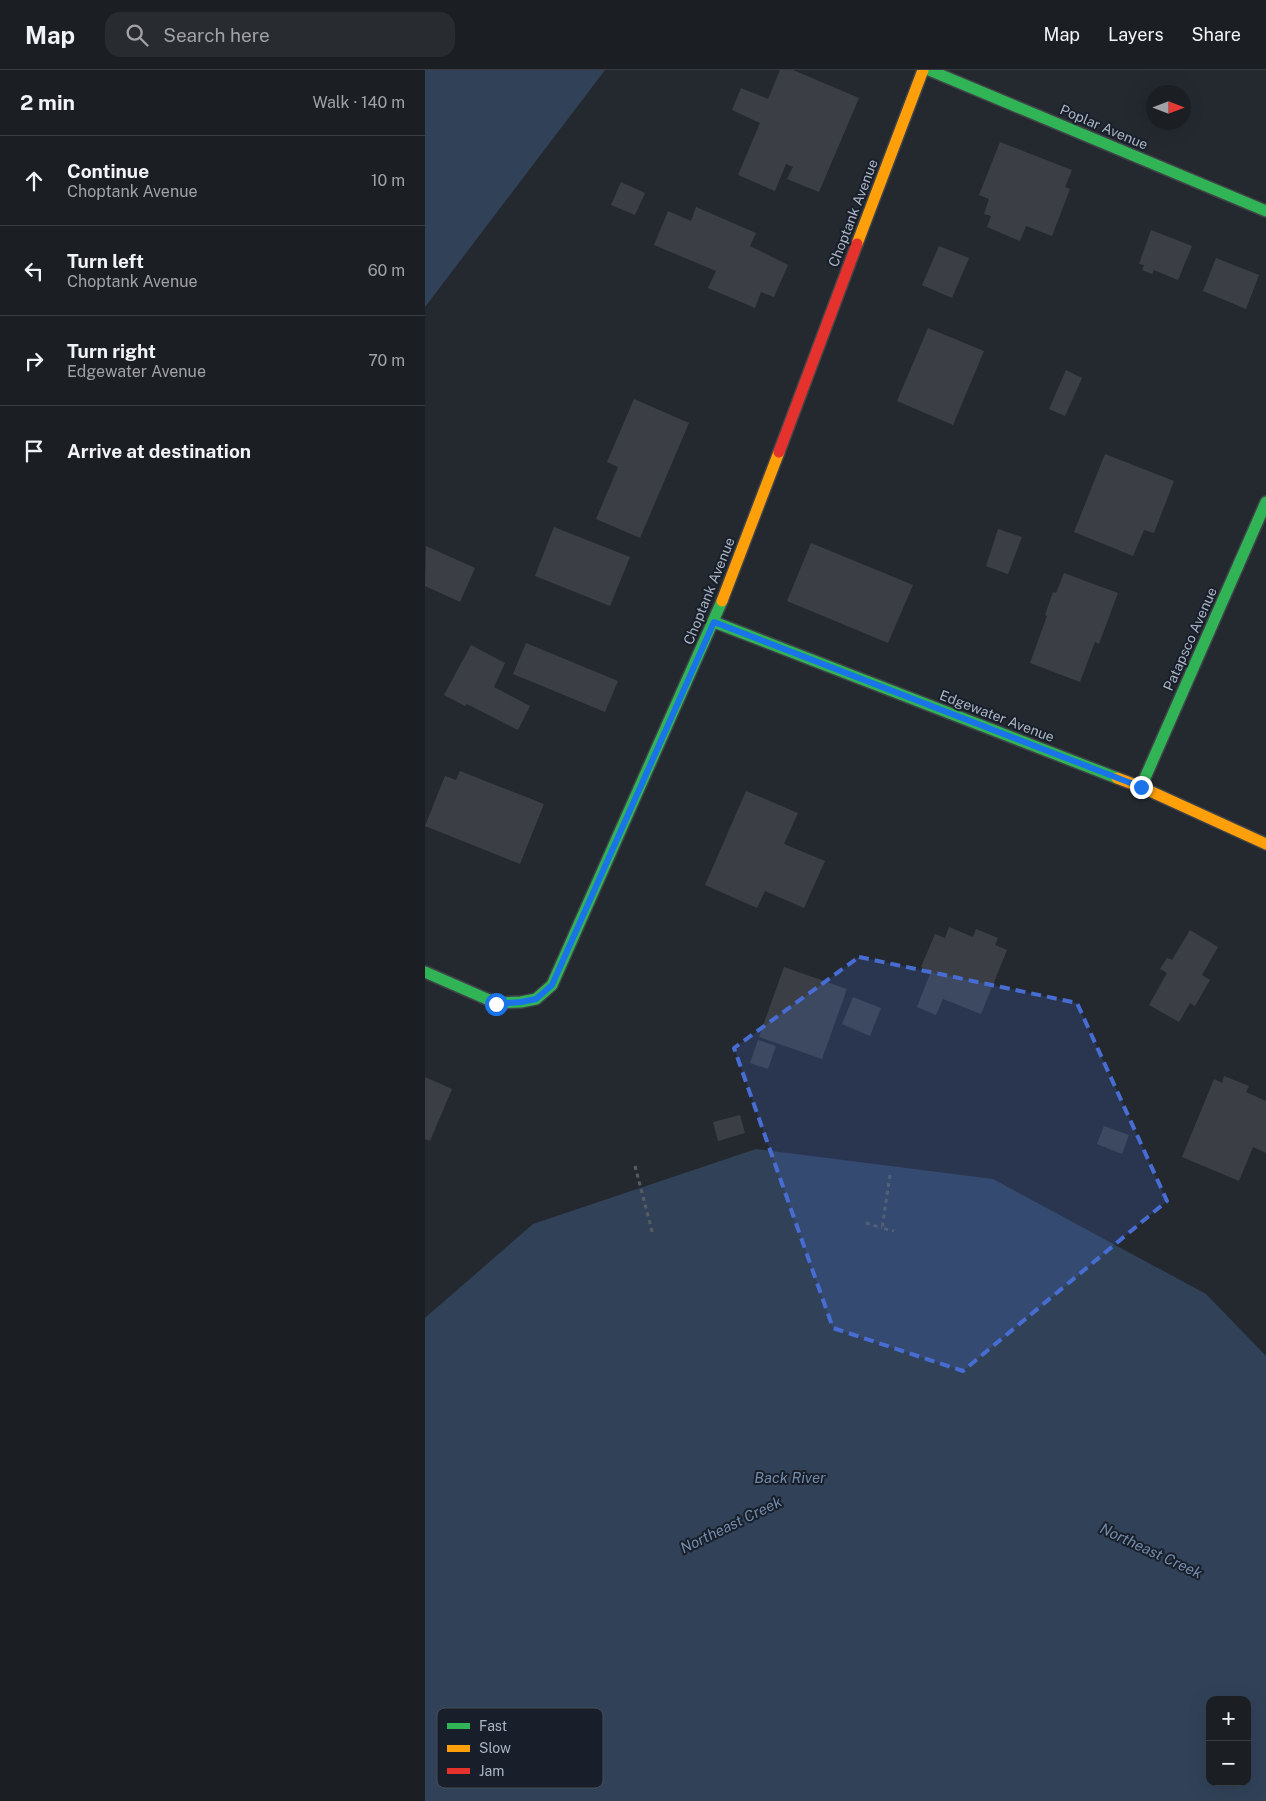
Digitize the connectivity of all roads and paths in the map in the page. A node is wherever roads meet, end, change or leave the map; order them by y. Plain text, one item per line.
1 (923, 70) edge
2 (929, 70) edge
3 (1266, 211) edge
4 (1266, 502) edge
5 (714, 622) junction
6 (1141, 787) junction
7 (1266, 844) edge
8 (425, 972) edge
9 (635, 1166) dead end
10 (890, 1175) dead end
11 (866, 1223) dead end
12 (882, 1228) junction
13 (894, 1232) dead end
14 (653, 1235) dead end

1 - 5 street, Choptank Avenue
2 - 3 street, Poplar Avenue
4 - 6 street, Patapsco Avenue
5 - 6 street, Edgewater Avenue
5 - 8 street, Choptank Avenue
6 - 7 street, Edgewater Avenue
9 - 14 path
10 - 12 path
11 - 12 path
12 - 13 path

